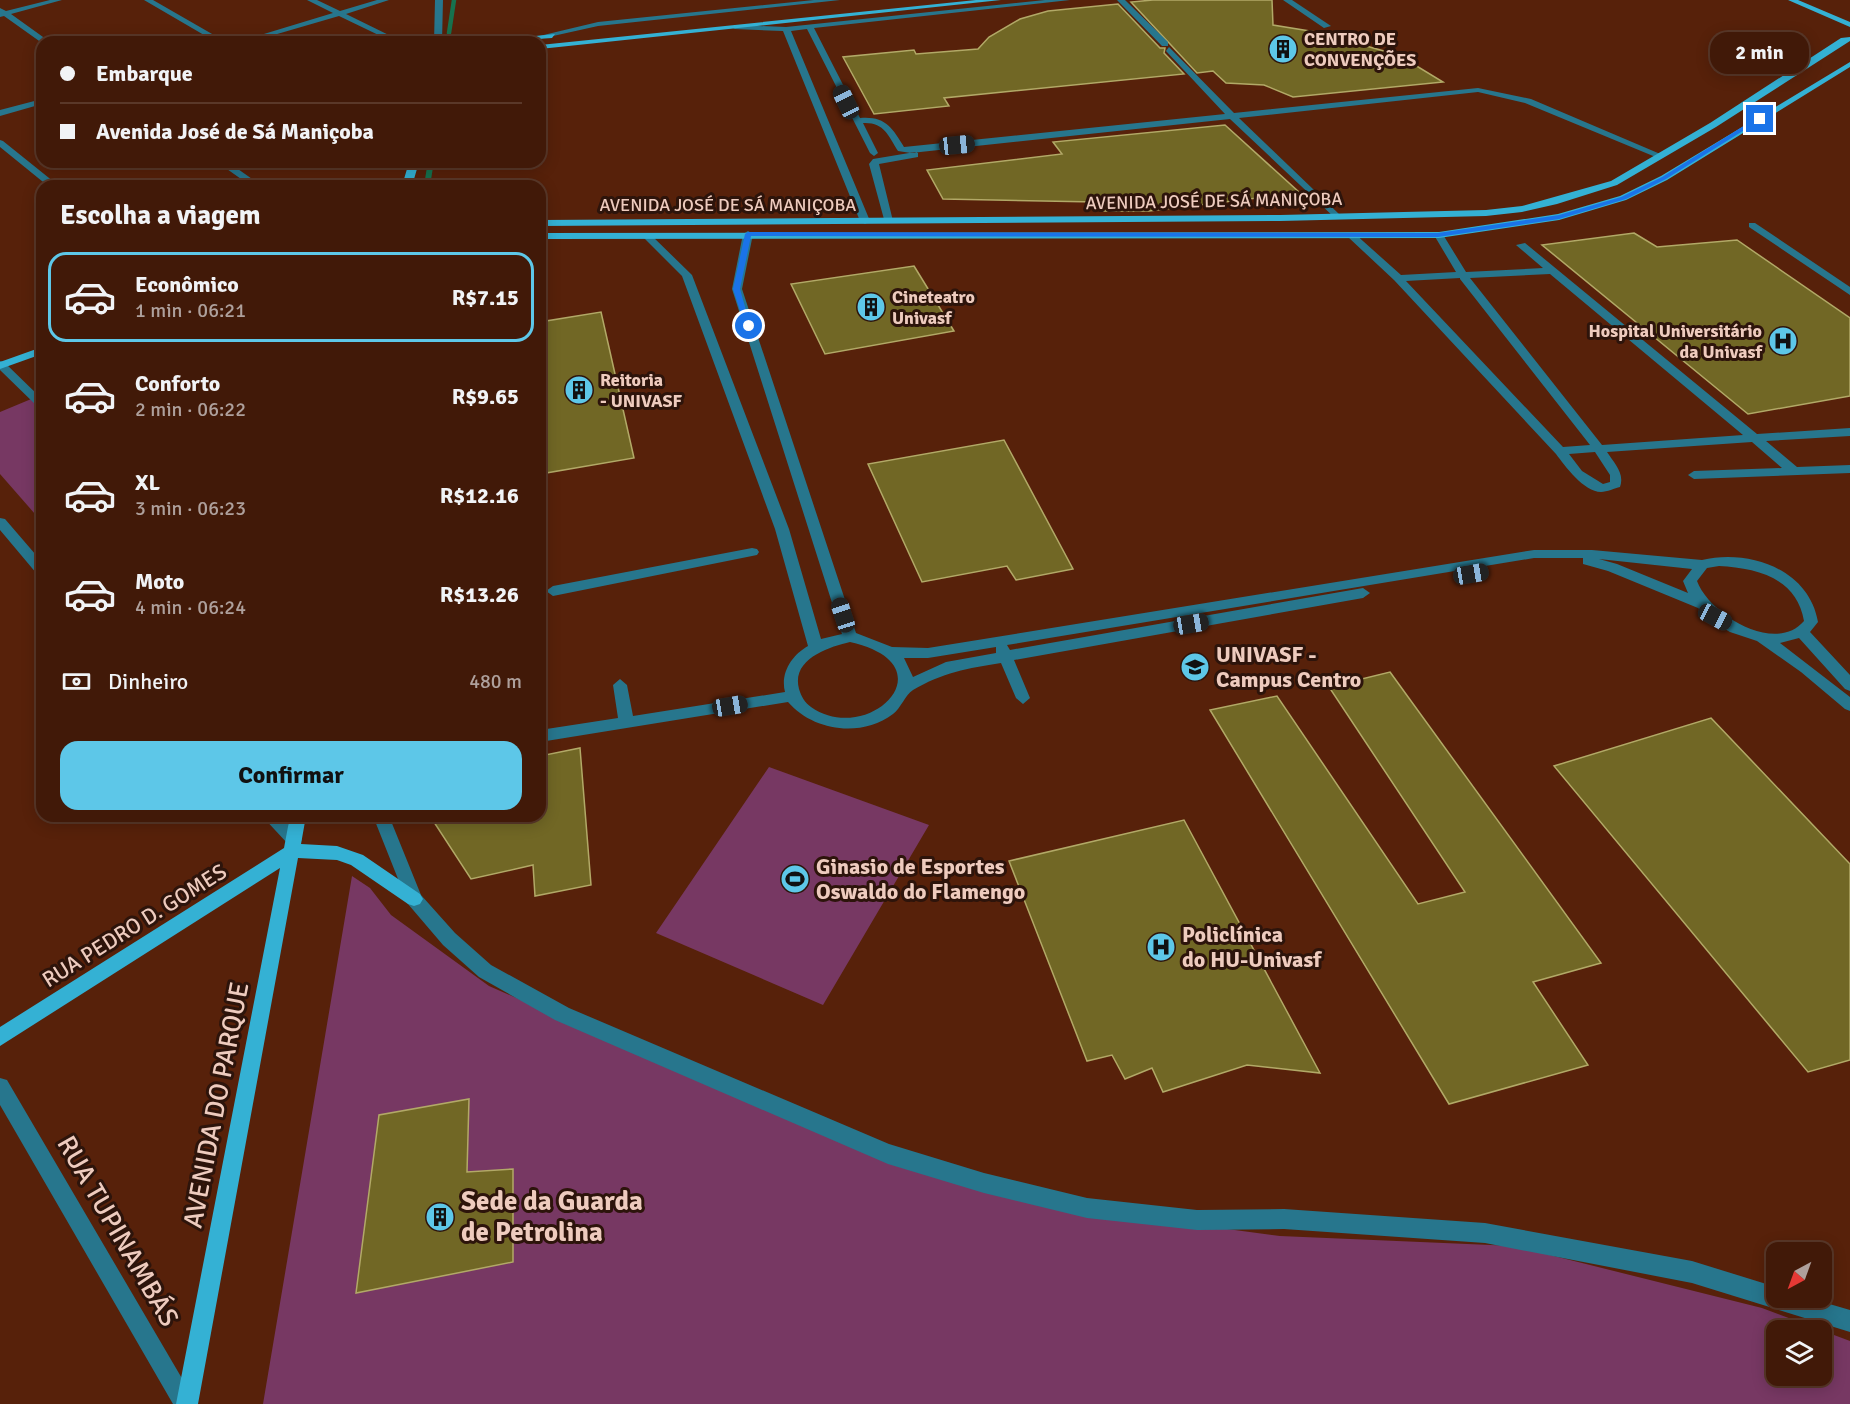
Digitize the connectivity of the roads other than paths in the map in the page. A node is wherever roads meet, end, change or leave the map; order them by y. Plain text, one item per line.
1 (58, 0) edge
2 (148, 0) edge
3 (311, 0) edge
4 (385, 0) edge
5 (439, 0) edge
6 (834, 0) edge
7 (913, 0) edge
8 (997, 0) edge
9 (1065, 0) edge
10 (1121, 0) edge
11 (1287, 0) edge
12 (1792, 0) edge
13 (782, 3) edge
14 (2, 13) edge
15 (338, 14) junction
16 (1828, 14) junction
17 (1850, 25) edge
18 (809, 26) junction
19 (1327, 26) dead end
20 (735, 27) junction
21 (786, 29) junction
22 (37, 36) edge
23 (211, 36) edge
24 (263, 36) edge
25 (386, 36) edge
26 (438, 36) edge
27 (544, 36) edge
28 (546, 37) edge
29 (1848, 41) edge
30 (1739, 44) dead end
31 (546, 45) edge
32 (1850, 64) edge
33 (1802, 68) junction
34 (36, 103) edge
35 (0, 113) edge
36 (1230, 114) junction
37 (856, 121) junction
38 (0, 143) edge
39 (958, 150) dead end
40 (874, 153) dead end
41 (1661, 156) junction
42 (231, 168) edge
43 (46, 180) edge
44 (248, 180) edge
45 (1421, 214) junction
46 (1336, 216) junction
47 (865, 221) junction
48 (888, 221) junction
49 (546, 223) edge
50 (1752, 225) dead end
51 (646, 234) junction
52 (748, 234) junction
53 (1351, 235) junction
54 (1438, 235) junction
55 (546, 236) edge
56 (1521, 245) dead end
57 (1552, 271) junction
58 (1464, 277) junction
59 (1398, 278) junction
60 (1850, 292) edge
61 (36, 352) edge
62 (1, 365) edge
63 (36, 399) edge
64 (1850, 432) edge
65 (1758, 438) junction
66 (1598, 448) junction
67 (1560, 451) junction
68 (1850, 469) edge
69 (1794, 471) junction
70 (1694, 475) dead end
71 (0, 522) edge
72 (752, 552) dead end
73 (36, 564) edge
74 (1702, 565) junction
75 (553, 591) dead end
76 (1698, 603) junction
77 (1802, 632) junction
78 (1761, 636) junction
79 (850, 637) junction
80 (998, 641) junction
81 (815, 645) junction
82 (892, 652) junction
83 (1005, 657) junction
84 (621, 685) dead end
85 (1850, 685) edge
86 (903, 689) junction
87 (793, 696) junction
88 (1023, 698) dead end
89 (1850, 705) edge
90 (626, 722) junction
91 (546, 735) edge
92 (275, 822) edge
93 (297, 822) edge
94 (383, 822) edge
95 (293, 845) junction
96 (414, 898) junction
97 (0, 1037) edge
98 (0, 1087) edge
99 (1850, 1322) edge
100 (186, 1404) edge

1 - 14 street
2 - 23 street
3 - 15 street
4 - 15 street
5 - 26 street
6 - 13 street
7 - 28 main road
8 - 20 main road
9 - 18 street
10 - 36 street
11 - 19 street
12 - 16 main road
13 - 27 street
14 - 22 street
15 - 24 street
15 - 25 street
16 - 17 main road
16 - 29 main road
18 - 21 street
18 - 37 street
20 - 21 street
20 - 31 main road
21 - 47 street
29 - 33 main road, AVENIDA JOSÉ DE SÁ MANIÇOBA
30 - 33 street
32 - 54 main road, AVENIDA JOSÉ DE SÁ MANIÇOBA
33 - 41 main road, AVENIDA JOSÉ DE SÁ MANIÇOBA
34 - 35 street
36 - 37 street
36 - 41 street
36 - 46 street
37 - 40 street
38 - 43 street
39 - 48 street
41 - 45 main road, AVENIDA JOSÉ DE SÁ MANIÇOBA
42 - 44 street
45 - 46 main road, AVENIDA JOSÉ DE SÁ MANIÇOBA
45 - 54 main road
46 - 48 main road, AVENIDA JOSÉ DE SÁ MANIÇOBA
46 - 53 main road
47 - 48 main road, AVENIDA JOSÉ DE SÁ MANIÇOBA
47 - 49 main road, AVENIDA JOSÉ DE SÁ MANIÇOBA
50 - 60 street
51 - 52 main road, AVENIDA JOSÉ DE SÁ MANIÇOBA
51 - 55 main road, AVENIDA JOSÉ DE SÁ MANIÇOBA
51 - 81 street
52 - 53 main road, AVENIDA JOSÉ DE SÁ MANIÇOBA
52 - 79 street
53 - 54 main road, AVENIDA JOSÉ DE SÁ MANIÇOBA
53 - 59 street
54 - 58 street
56 - 57 street
57 - 58 street
57 - 65 street
58 - 59 street
58 - 66 street
59 - 67 street
61 - 62 main road
62 - 63 street
64 - 65 street
65 - 66 street
65 - 69 street
66 - 67 street
66 - 67 street
68 - 69 street
69 - 70 street
71 - 73 street
72 - 75 street
74 - 76 street
74 - 77 street
74 - 80 street
76 - 78 street
76 - 83 street
77 - 78 street
77 - 85 street
78 - 89 street
79 - 81 street
79 - 82 street
80 - 82 street
80 - 83 street
81 - 87 street
82 - 86 street
83 - 86 street
83 - 88 street
84 - 90 street
86 - 87 street
87 - 90 street
90 - 91 street
92 - 95 street
93 - 95 main road, AVENIDA DO PARQUE
94 - 96 street
95 - 96 main road
95 - 97 main road, RUA PEDRO D. GOMES
95 - 100 main road, AVENIDA DO PARQUE
96 - 99 street
98 - 100 street, RUA TUPINAMBÁS

